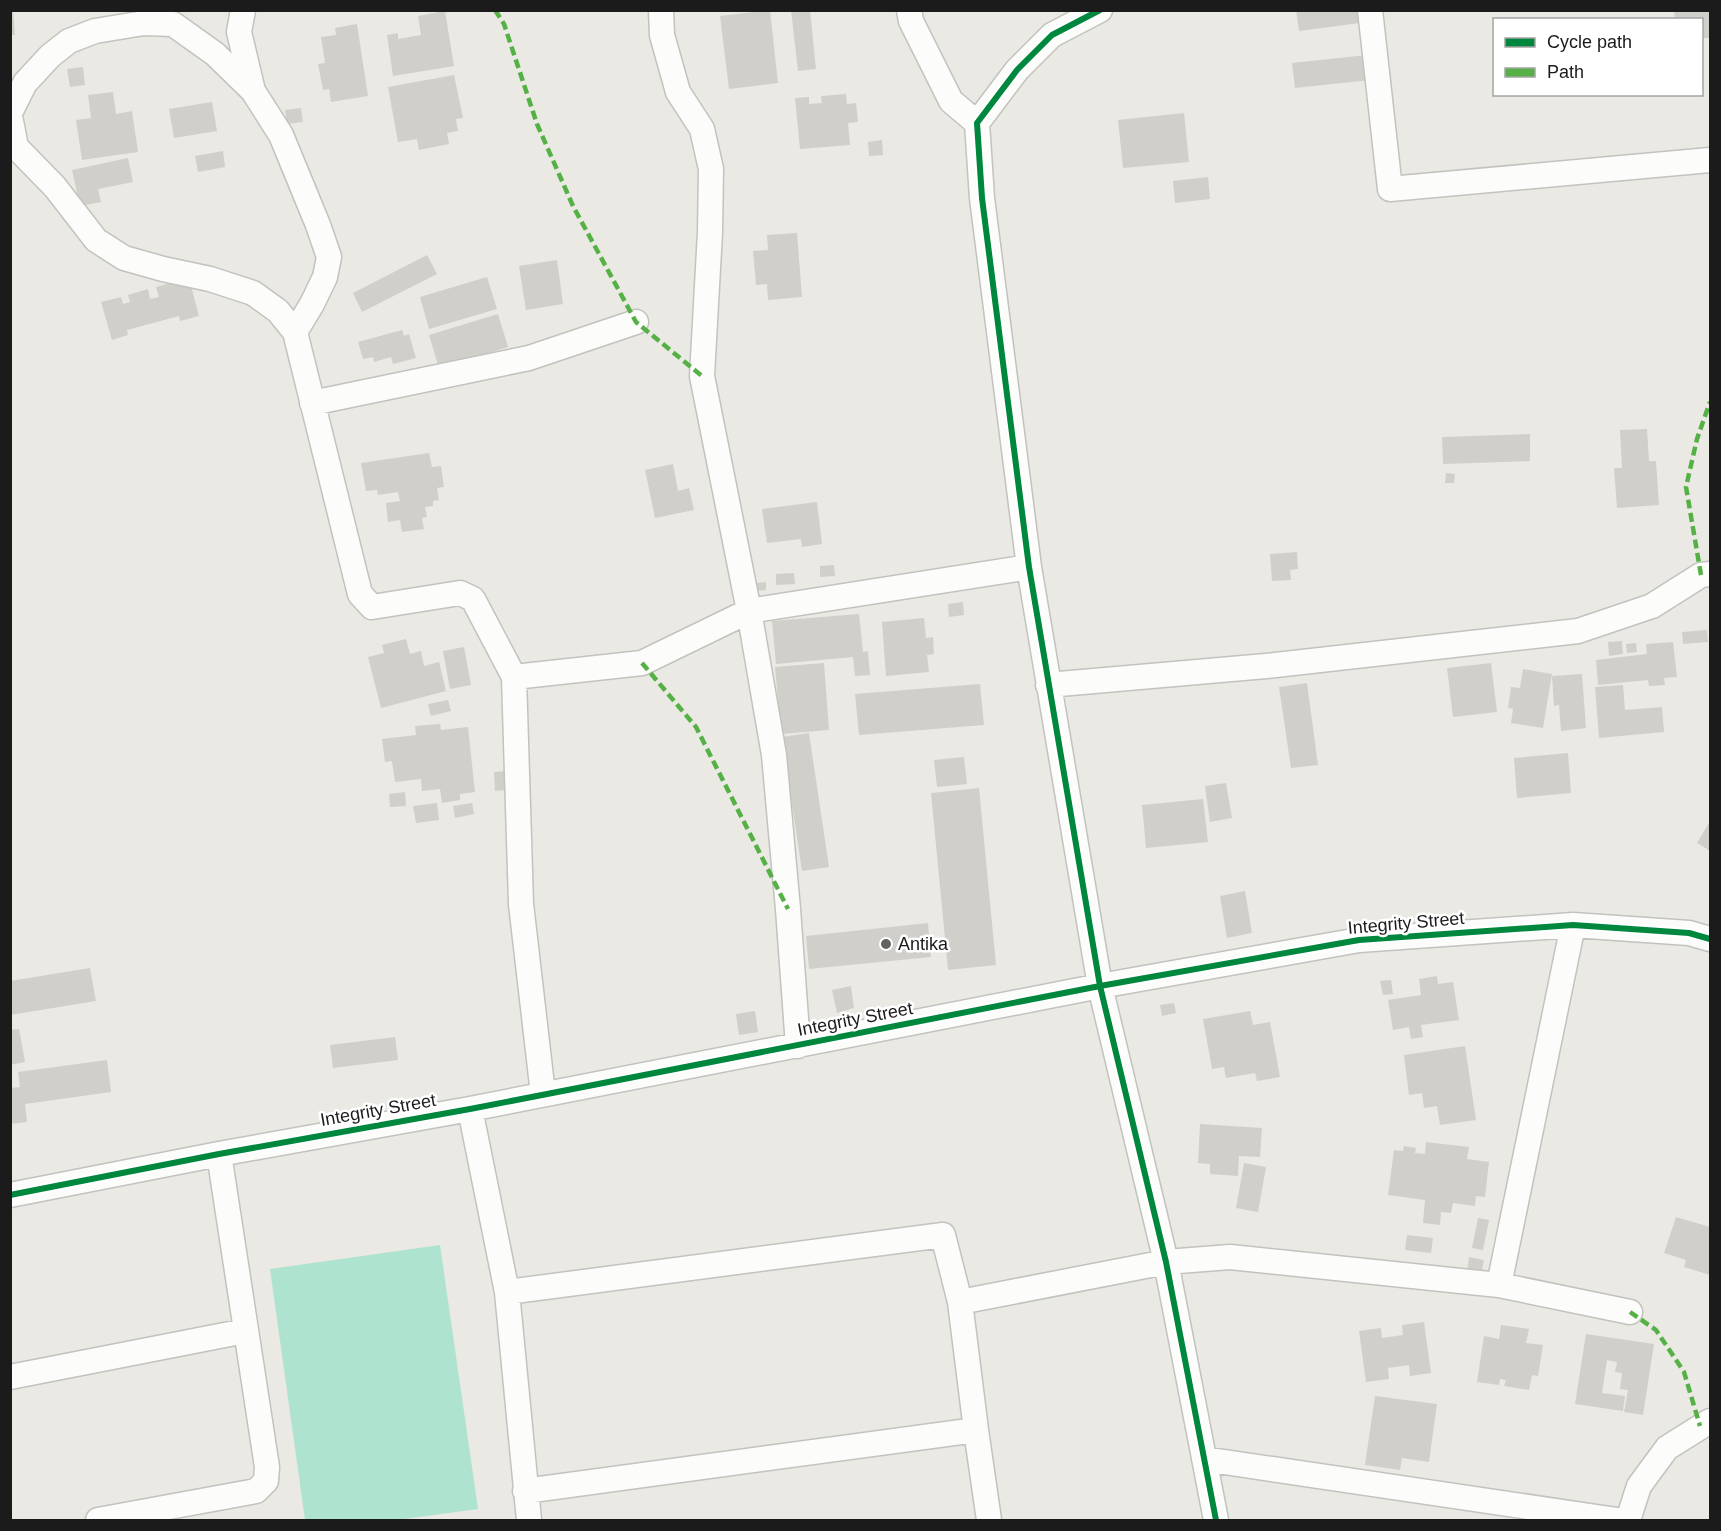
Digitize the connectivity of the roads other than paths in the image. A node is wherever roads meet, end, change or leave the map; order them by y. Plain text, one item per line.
1 (243, 10) edge
2 (661, 10) edge
3 (909, 10) edge
4 (1100, 10) edge
5 (1370, 10) edge
6 (253, 92) junction
7 (10, 115) edge
8 (978, 123) junction
9 (1710, 160) edge
10 (636, 322) dead end
11 (295, 332) junction
12 (312, 403) junction
13 (1029, 567) junction
14 (1710, 574) edge
15 (749, 611) junction
16 (514, 677) junction
17 (1048, 685) junction
18 (1573, 926) junction
19 (1710, 939) edge
20 (1100, 987) junction
21 (798, 1046) junction
22 (543, 1094) junction
23 (470, 1109) junction
24 (219, 1154) junction
25 (10, 1195) edge
26 (1166, 1262) junction
27 (1500, 1286) junction
28 (507, 1292) junction
29 (960, 1302) junction
30 (1630, 1312) dead end
31 (245, 1331) junction
32 (10, 1377) edge
33 (1710, 1420) edge
34 (976, 1430) junction
35 (1204, 1459) junction
36 (525, 1491) junction
37 (98, 1521) edge
38 (529, 1521) edge
39 (989, 1521) edge
40 (1216, 1521) edge
41 (1617, 1521) edge
42 (1628, 1521) edge

1 - 6 street
2 - 15 street
3 - 8 street
4 - 8 street
5 - 9 street
6 - 7 street
6 - 11 street
7 - 11 street
8 - 13 street
10 - 12 street
11 - 12 street
12 - 16 street
13 - 15 street
13 - 17 street
14 - 17 street
15 - 16 street
15 - 21 street
16 - 22 street
17 - 20 street
18 - 19 street, Integrity Street
18 - 20 street, Integrity Street
18 - 27 street
20 - 21 street, Integrity Street
20 - 26 street
21 - 22 street, Integrity Street
22 - 23 street, Integrity Street
23 - 24 street, Integrity Street
23 - 28 street
24 - 25 street, Integrity Street
24 - 31 street
26 - 27 street
26 - 29 street
26 - 35 street
27 - 30 street
28 - 29 street
28 - 36 street
29 - 34 street
31 - 32 street
31 - 37 street
33 - 42 street
34 - 36 street
34 - 39 street
35 - 40 street
35 - 41 street
36 - 38 street

